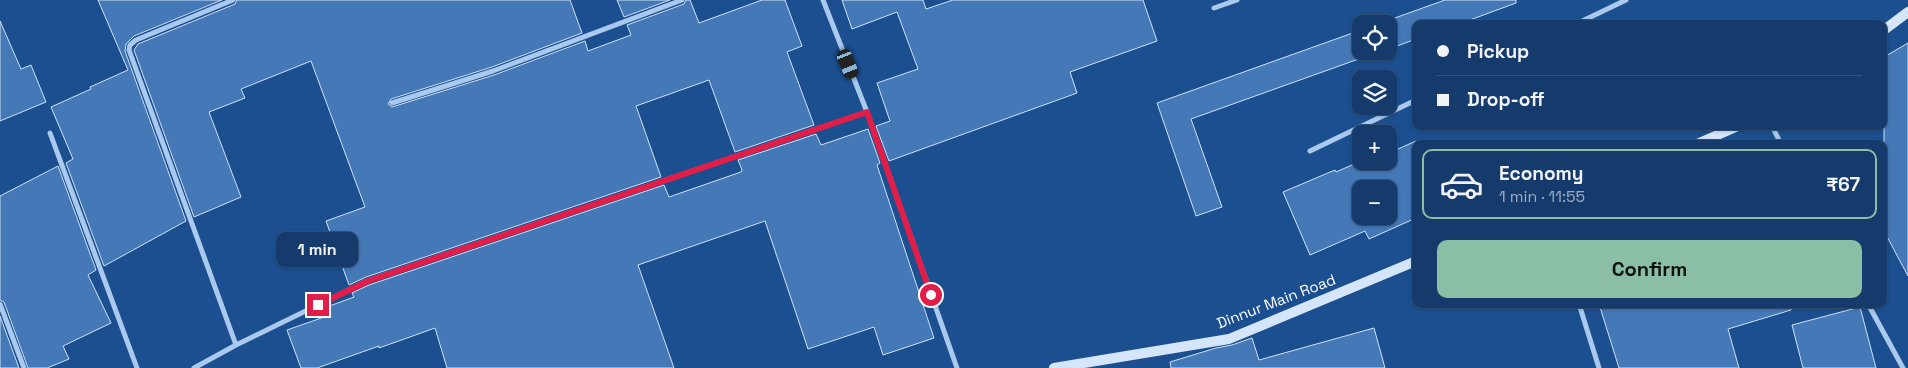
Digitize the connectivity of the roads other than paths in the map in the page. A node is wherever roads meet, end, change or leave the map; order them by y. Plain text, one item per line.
1 (233, 0) edge
2 (682, 0) edge
3 (823, 0) edge
4 (1237, 0) edge
5 (1626, 0) edge
6 (1214, 8) dead end
7 (1908, 12) edge
8 (1584, 20) edge
9 (1887, 28) edge
10 (392, 102) dead end
11 (1412, 102) edge
12 (867, 112) junction
13 (1729, 130) edge
14 (50, 133) dead end
15 (1705, 140) edge
16 (1310, 151) dead end
17 (1412, 263) edge
18 (0, 304) edge
19 (1580, 308) edge
20 (1870, 308) edge
21 (236, 345) junction
22 (24, 368) edge
23 (137, 368) edge
24 (194, 368) edge
25 (957, 368) edge
26 (1054, 368) edge
27 (1600, 368) edge
28 (1902, 368) edge

1 - 21 street
2 - 10 street
3 - 12 street
4 - 6 street
5 - 8 street
7 - 9 street
11 - 16 street
12 - 21 street
12 - 25 street
13 - 15 street
14 - 23 street
17 - 26 street, Dinnur Main Road
18 - 22 street
19 - 27 street
20 - 28 street
21 - 24 street

